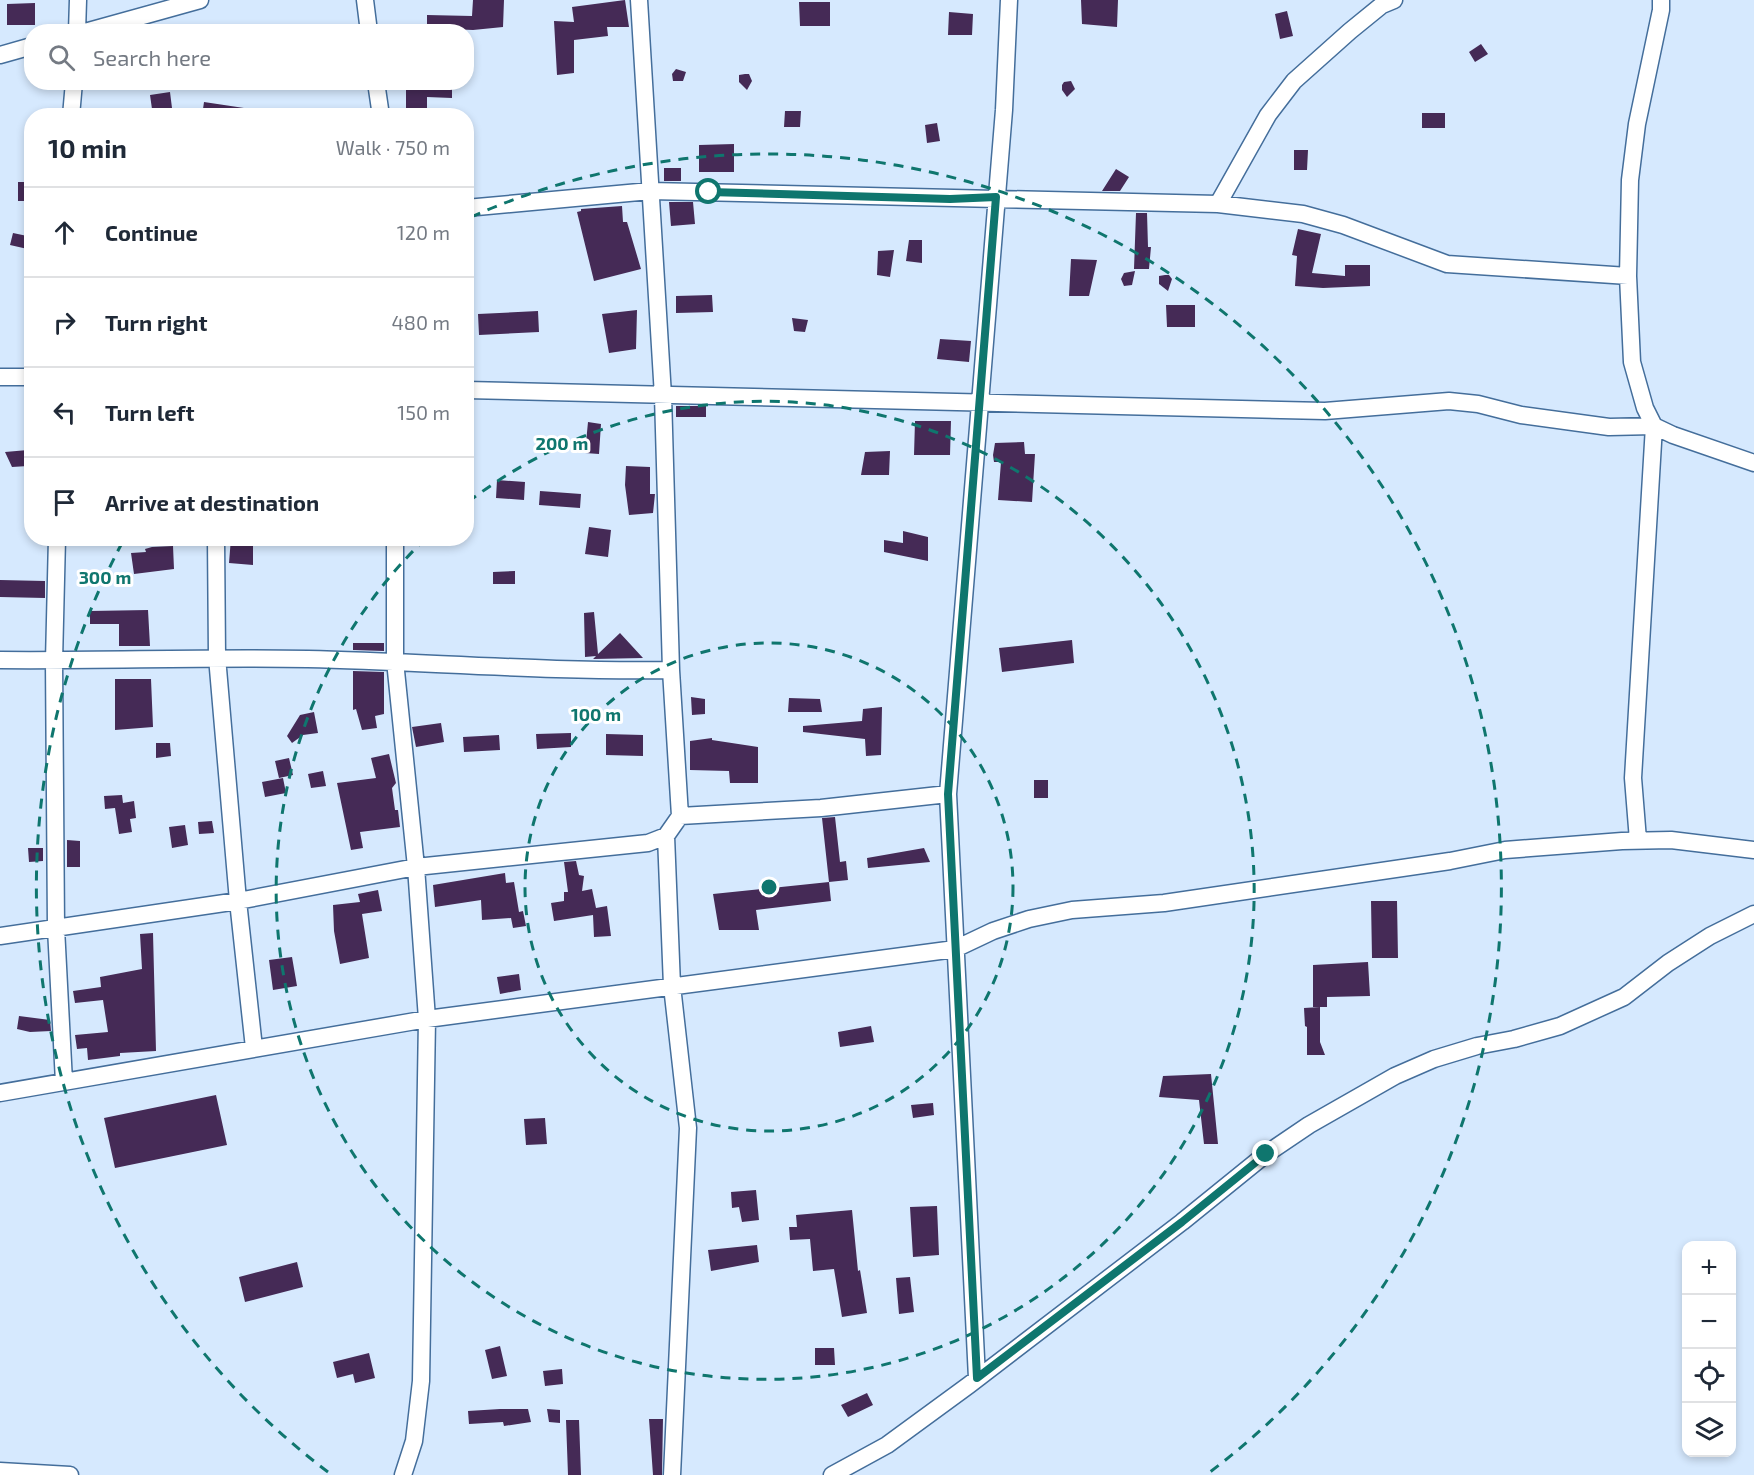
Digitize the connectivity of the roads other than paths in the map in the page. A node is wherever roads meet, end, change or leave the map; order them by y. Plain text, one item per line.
1 (78, 0) edge
2 (200, 0) edge
3 (365, 0) edge
4 (639, 0) edge
5 (1009, 0) edge
6 (1394, 0) edge
7 (1661, 0) edge
8 (77, 24) edge
9 (114, 24) edge
10 (368, 24) edge
11 (24, 48) edge
12 (0, 54) edge
13 (74, 90) edge
14 (377, 90) edge
15 (72, 108) edge
16 (380, 108) edge
17 (650, 191) junction
18 (996, 197) junction
19 (1218, 204) junction
20 (474, 207) edge
21 (1628, 276) junction
22 (0, 377) edge
23 (24, 377) edge
24 (474, 390) edge
25 (663, 396) junction
26 (979, 403) junction
27 (1654, 426) junction
28 (1754, 463) edge
29 (57, 546) edge
30 (216, 546) edge
31 (395, 546) edge
32 (218, 657) junction
33 (0, 660) edge
34 (54, 661) junction
35 (395, 661) junction
36 (671, 670) junction
37 (948, 794) junction
38 (680, 816) junction
39 (666, 836) junction
40 (1638, 840) junction
41 (1754, 850) edge
42 (417, 867) junction
43 (238, 902) junction
44 (1754, 914) edge
45 (56, 928) junction
46 (0, 936) edge
47 (955, 949) junction
48 (672, 986) junction
49 (427, 1019) junction
50 (254, 1048) junction
51 (64, 1082) junction
52 (0, 1093) edge
53 (977, 1378) junction
54 (0, 1471) edge
55 (69, 1475) edge
56 (403, 1475) edge
57 (672, 1475) edge
58 (832, 1475) edge

1 - 8 street
2 - 9 street
3 - 10 street
4 - 17 street
5 - 18 street
6 - 19 street
7 - 21 street
11 - 12 street
13 - 15 street
14 - 16 street
17 - 18 street
17 - 20 street
17 - 25 street
18 - 19 street
18 - 26 street
19 - 21 street
21 - 27 street
22 - 23 street
24 - 25 street
25 - 26 street
25 - 36 street
26 - 27 street
26 - 37 street
27 - 28 street
27 - 40 street
29 - 34 street
30 - 32 street
31 - 35 street
32 - 34 street
32 - 35 street
32 - 43 street
33 - 34 street
34 - 45 street
35 - 36 street
35 - 42 street
36 - 38 street
37 - 38 street
37 - 47 street
38 - 39 street
39 - 42 street
39 - 48 street
40 - 41 street
40 - 47 street
42 - 43 street
42 - 49 street
43 - 45 street
43 - 50 street
44 - 53 street
45 - 46 street
45 - 51 street
47 - 48 street
47 - 53 street
48 - 49 street
48 - 57 street
49 - 50 street
49 - 56 street
50 - 51 street
51 - 52 street
53 - 58 street
54 - 55 street

